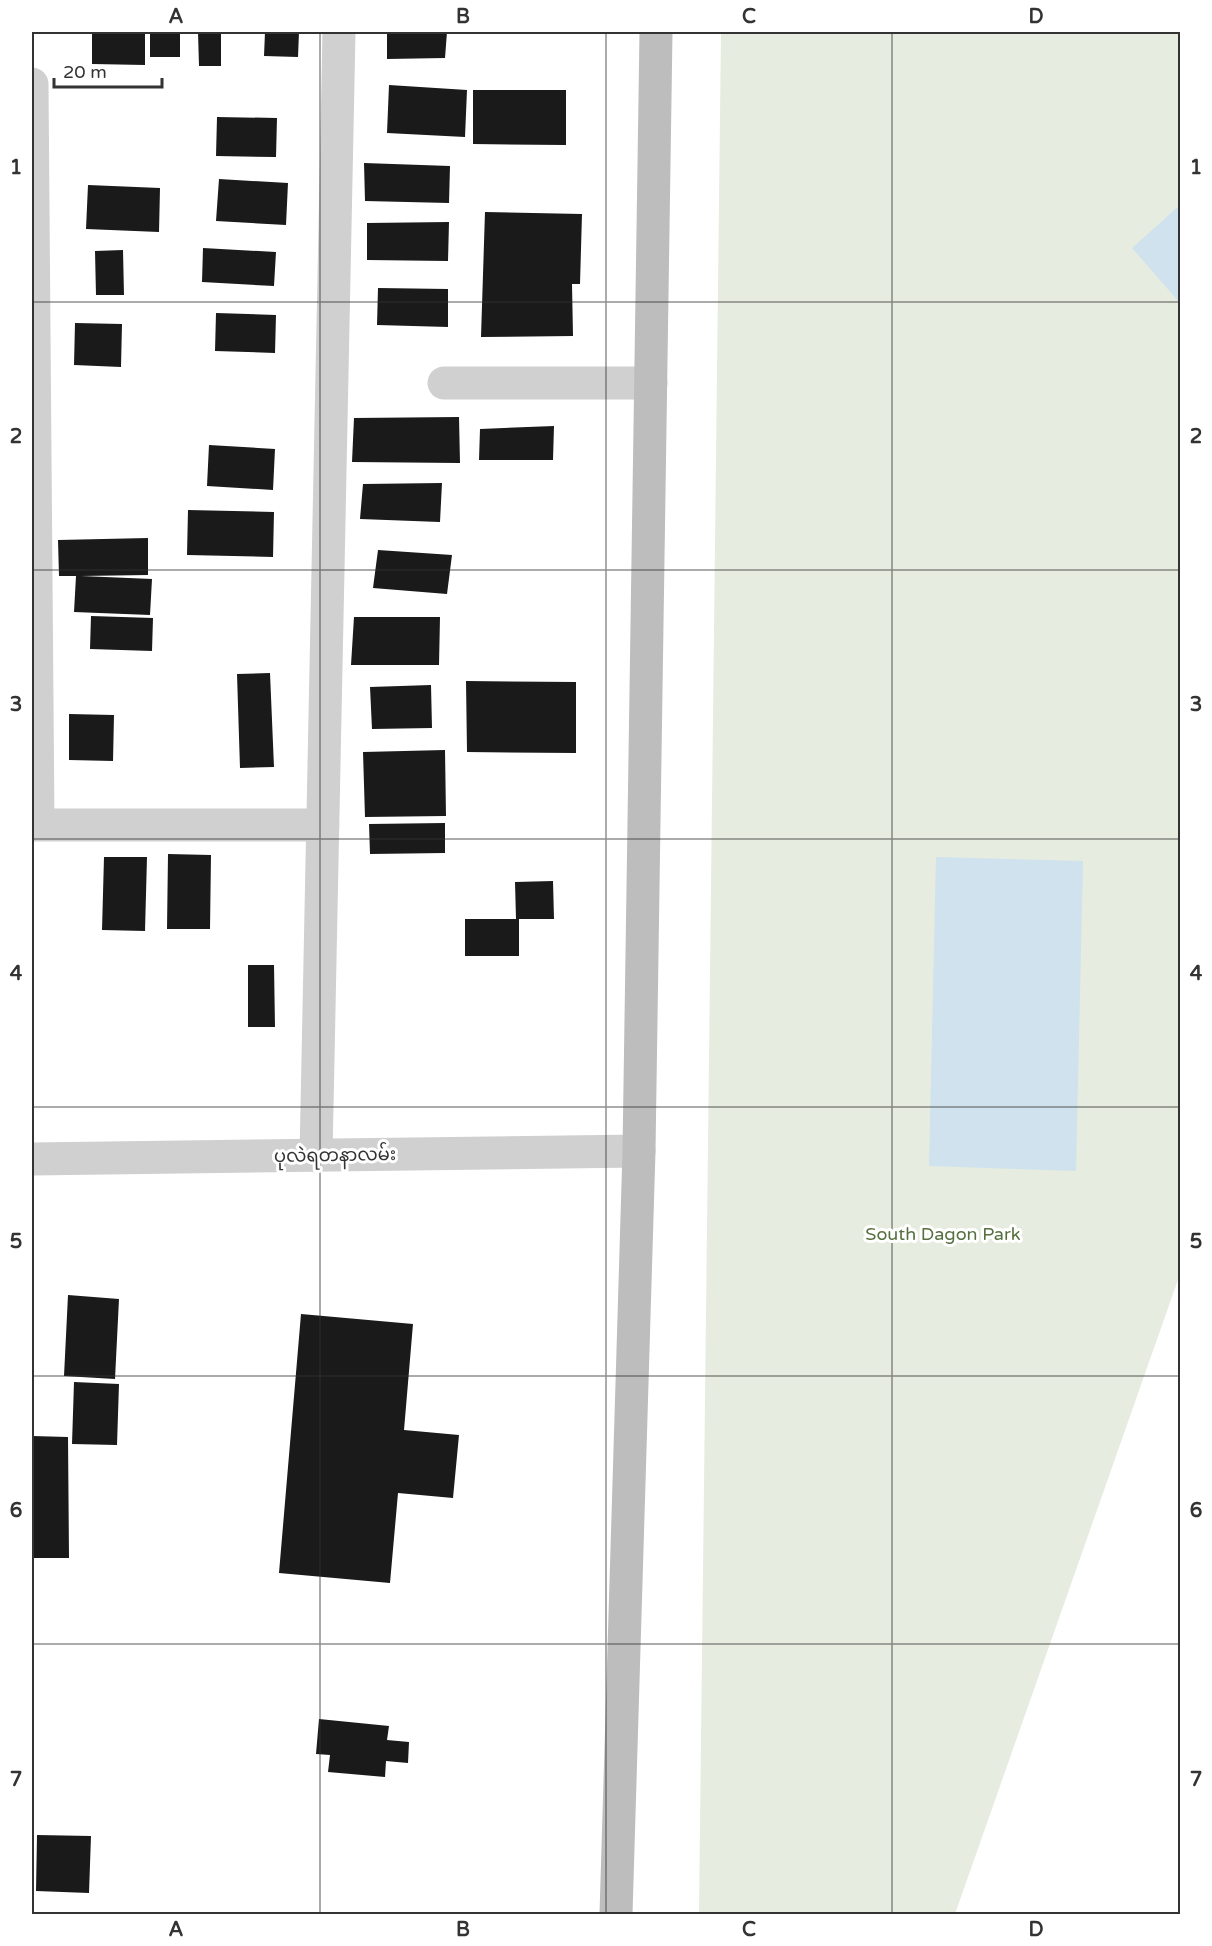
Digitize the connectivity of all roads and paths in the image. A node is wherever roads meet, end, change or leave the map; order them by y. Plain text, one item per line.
1 (339, 32) edge
2 (656, 32) edge
3 (32, 84) edge
4 (444, 383) dead end
5 (651, 383) junction
6 (35, 825) edge
7 (323, 825) junction
8 (639, 1151) junction
9 (316, 1156) junction
10 (32, 1159) edge
11 (616, 1914) edge

1 - 7 street
2 - 5 main road
3 - 6 street
4 - 5 street
5 - 8 main road
6 - 7 street
7 - 9 street
8 - 9 street, ပုလဲရတနာလမ်း
8 - 11 main road
9 - 10 street, ပုလဲရတနာလမ်း

